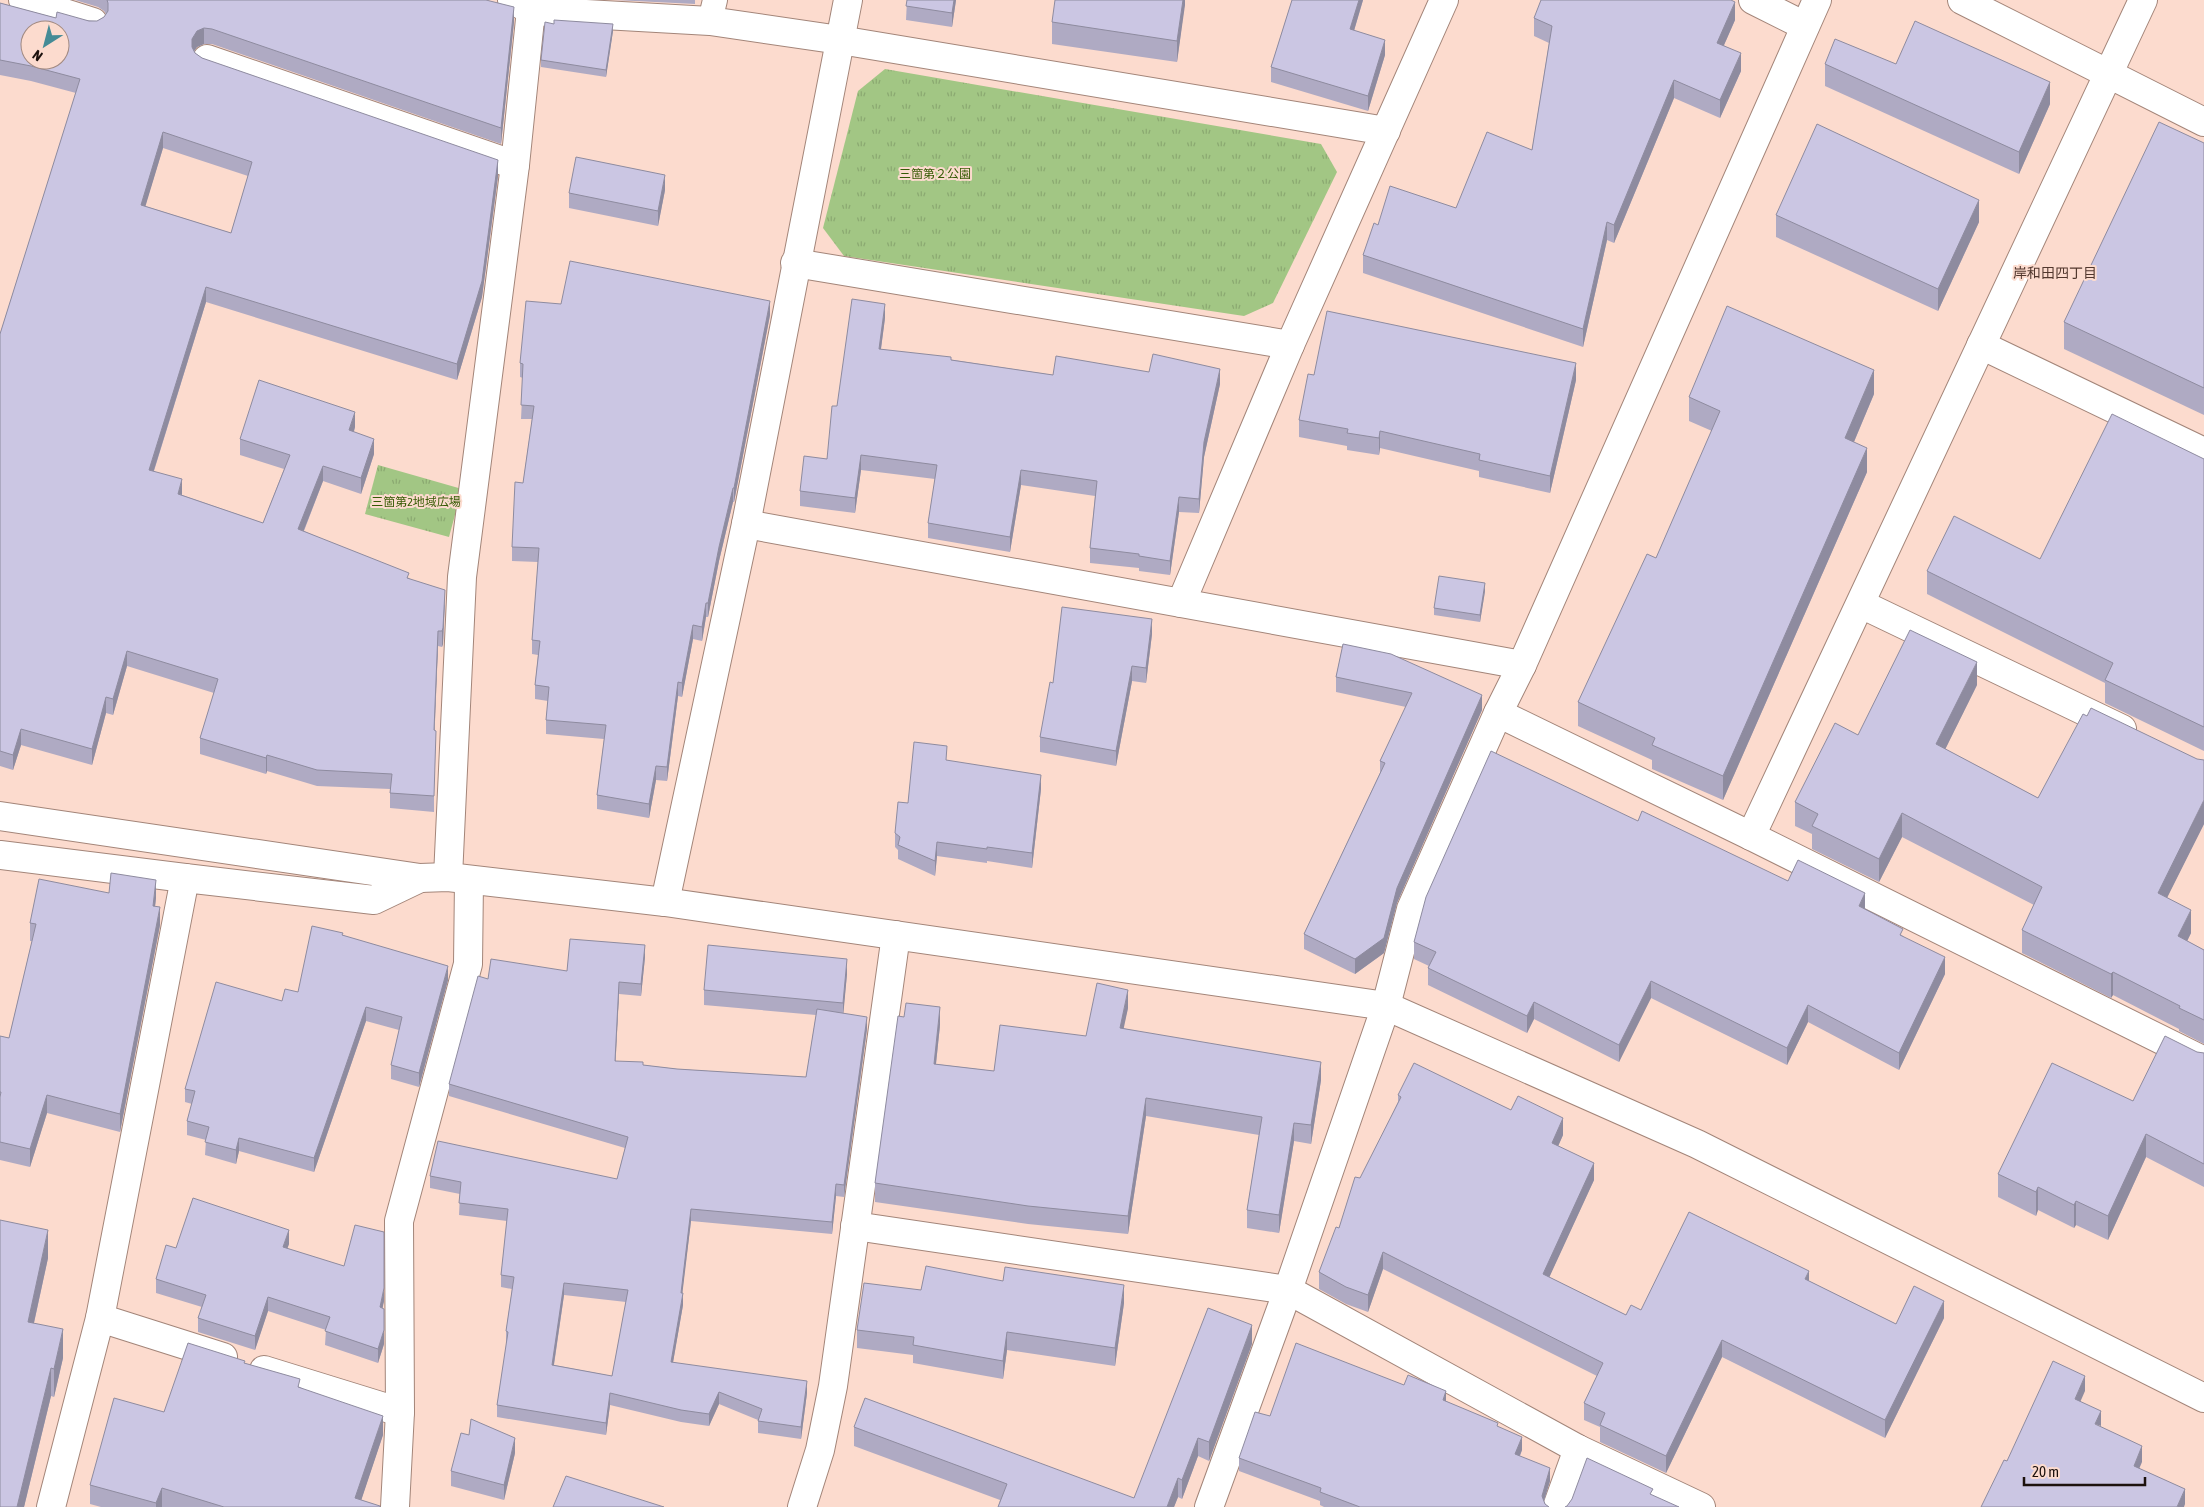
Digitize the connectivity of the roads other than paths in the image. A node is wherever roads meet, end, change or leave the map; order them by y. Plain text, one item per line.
1 (23, 0) edge
2 (848, 0) edge
3 (1444, 0) edge
4 (1753, 0) edge
5 (1817, 0) edge
6 (1962, 0) edge
7 (2142, 0) edge
8 (526, 4) edge
9 (712, 10) edge
10 (93, 22) edge
11 (1805, 26) junction
12 (840, 40) junction
13 (207, 59) edge
14 (2109, 75) junction
15 (2204, 122) edge
16 (1386, 131) junction
17 (515, 165) junction
18 (795, 263) junction
19 (1290, 344) junction
20 (1982, 346) junction
21 (2204, 452) edge
22 (746, 524) junction
23 (1181, 602) junction
24 (1861, 604) junction
25 (1522, 665) junction
26 (1498, 713) junction
27 (2142, 739) edge
28 (0, 816) edge
29 (1751, 836) junction
30 (0, 855) edge
31 (185, 878) junction
32 (420, 878) junction
33 (459, 879) junction
34 (665, 902) junction
35 (896, 935) junction
36 (1386, 1006) junction
37 (2204, 1061) edge
38 (856, 1226) junction
39 (1288, 1290) junction
40 (100, 1318) junction
41 (2204, 1398) edge
42 (400, 1412) junction
43 (1578, 1448) junction
44 (51, 1507) edge
45 (395, 1507) edge
46 (802, 1507) edge
47 (1209, 1507) edge
48 (1557, 1507) edge
49 (1701, 1507) edge

1 - 10 street
2 - 12 street
3 - 16 street
4 - 11 street
5 - 11 street
6 - 14 street
7 - 14 street
8 - 9 street
8 - 17 street
9 - 12 street
11 - 25 street
12 - 16 street
12 - 18 street
13 - 17 street
14 - 15 street
14 - 20 street
16 - 19 street
17 - 33 street
18 - 19 street
18 - 22 street
19 - 23 street
20 - 21 street
20 - 24 street
22 - 23 street
22 - 34 street
23 - 25 street
24 - 27 street
24 - 29 street
25 - 26 street
26 - 29 street
26 - 36 street
28 - 32 street
29 - 37 street
30 - 31 street
31 - 32 street
31 - 40 street
32 - 33 street
33 - 34 street
33 - 42 street
34 - 35 street
35 - 36 street
35 - 38 street
36 - 39 street
36 - 41 street
38 - 39 street
38 - 46 street
39 - 43 street
39 - 47 street
40 - 42 street
40 - 44 street
42 - 45 street
43 - 48 street
43 - 49 street

